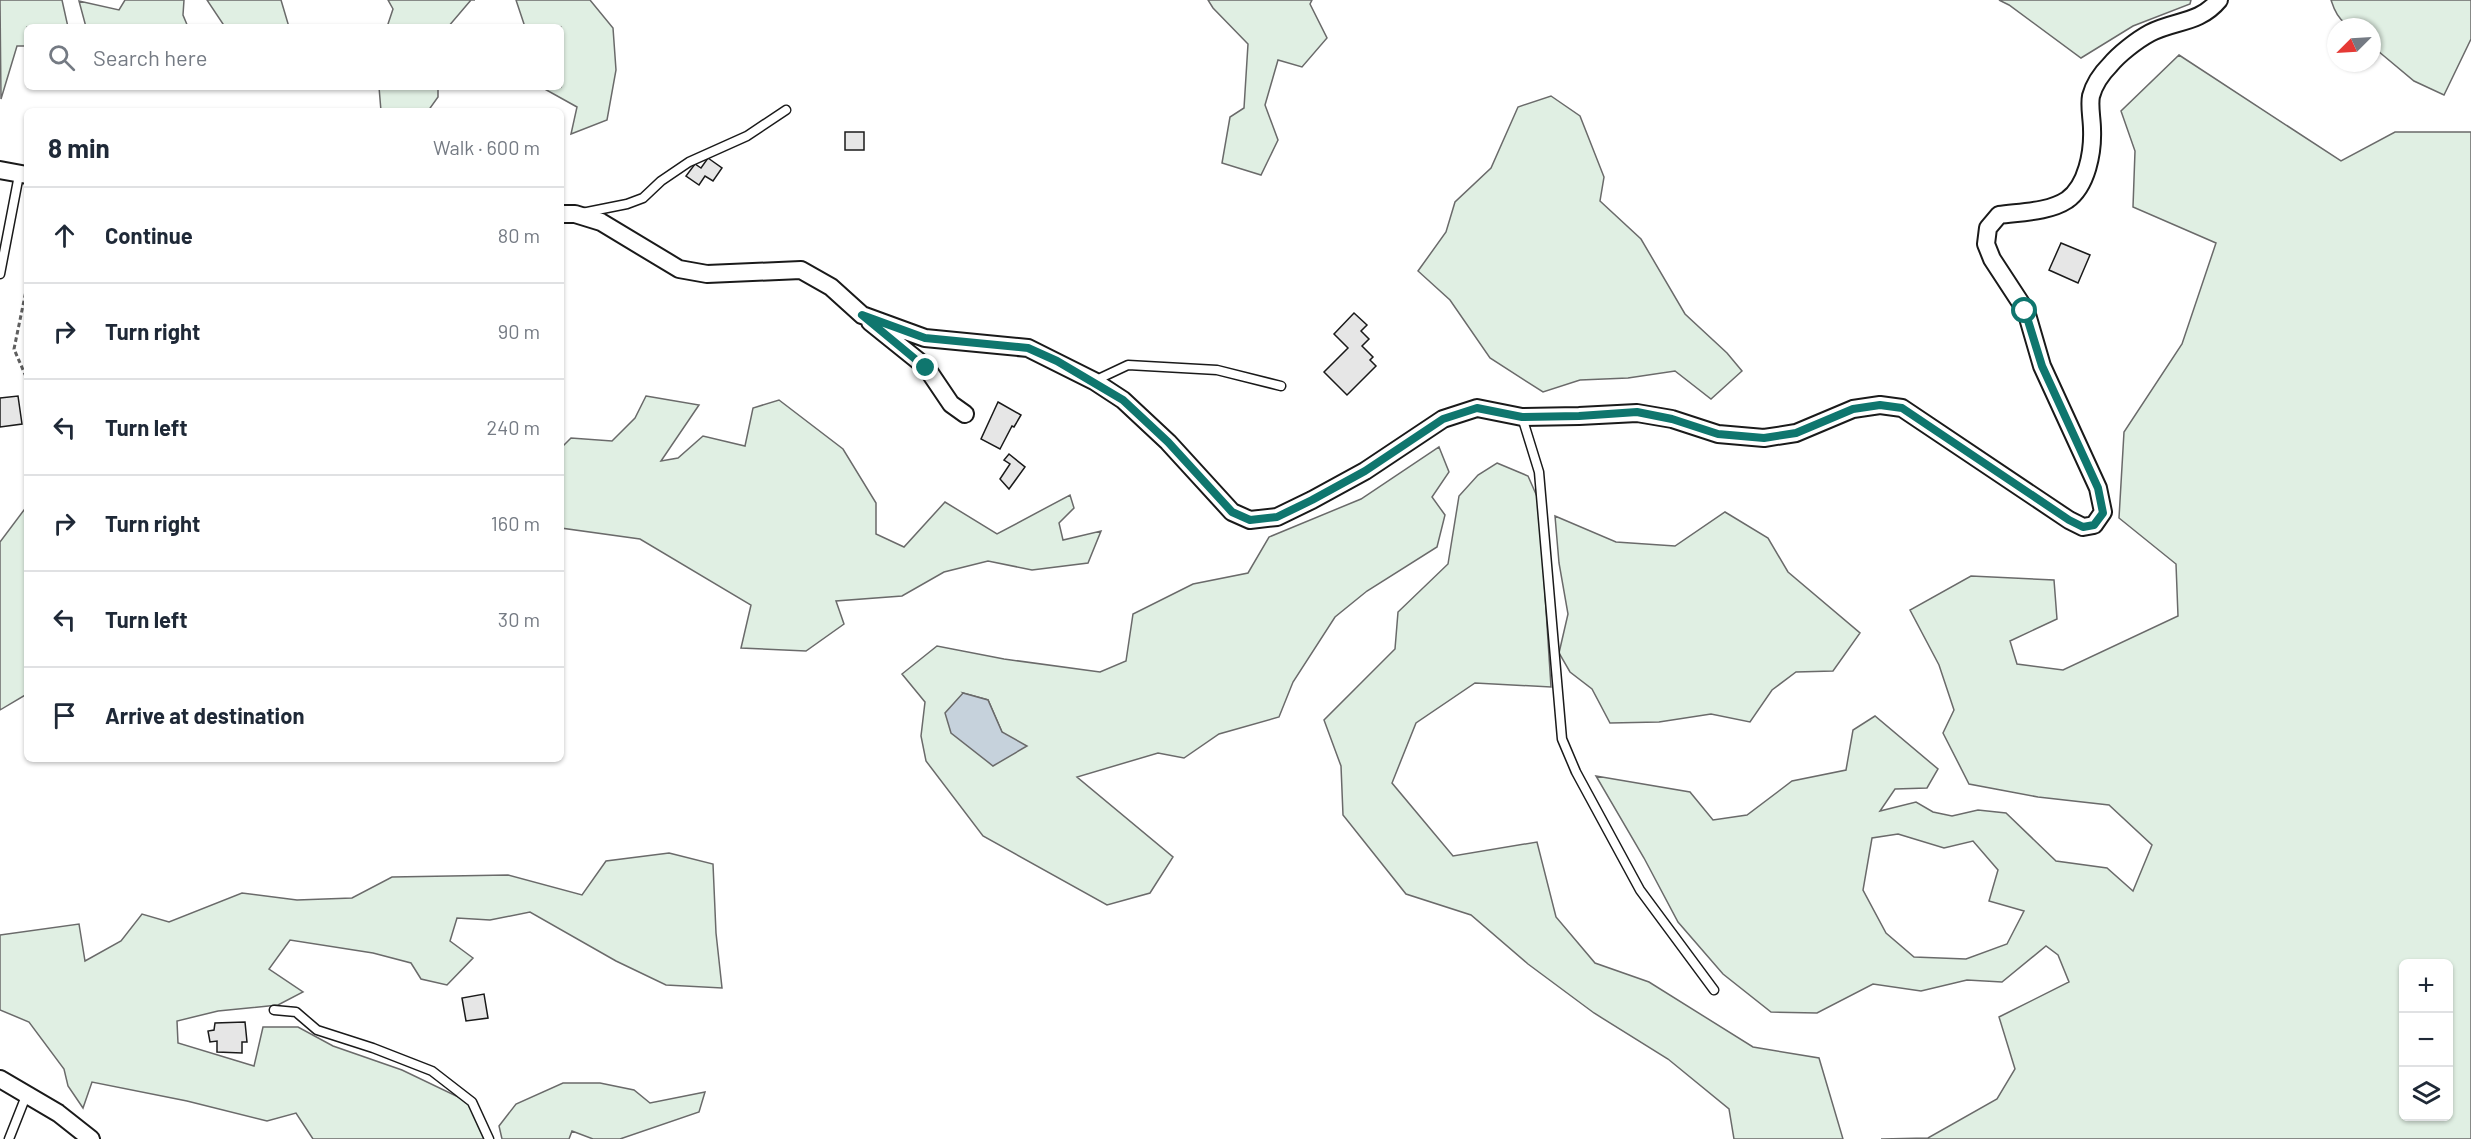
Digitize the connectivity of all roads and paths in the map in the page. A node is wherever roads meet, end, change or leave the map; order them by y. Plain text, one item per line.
1 (2219, 0) edge
2 (786, 110) dead end
3 (0, 170) edge
4 (23, 175) edge
5 (568, 214) edge
6 (0, 274) edge
7 (24, 301) edge
8 (862, 315) junction
9 (24, 372) edge
10 (1094, 381) junction
11 (1281, 386) dead end
12 (965, 414) dead end
13 (1522, 417) junction
14 (1714, 990) dead end
15 (274, 1010) dead end
16 (0, 1079) edge
17 (26, 1096) junction
18 (9, 1139) edge
19 (91, 1139) edge
20 (489, 1139) edge

1 - 13 street
2 - 5 lane
3 - 4 street
4 - 6 lane
5 - 8 street
7 - 9 path
8 - 10 street
8 - 12 street
10 - 11 lane
10 - 13 street
13 - 14 lane
15 - 20 lane
16 - 17 street
17 - 18 lane
17 - 19 street

